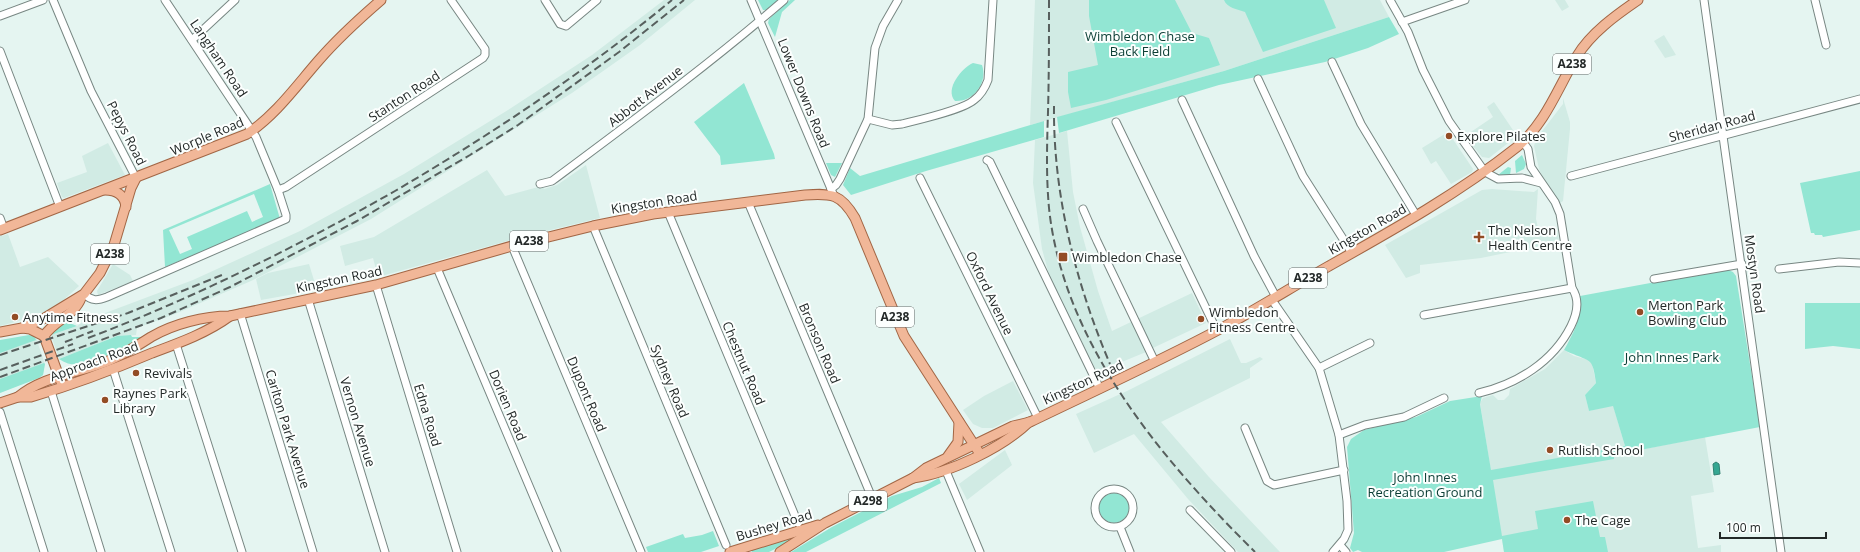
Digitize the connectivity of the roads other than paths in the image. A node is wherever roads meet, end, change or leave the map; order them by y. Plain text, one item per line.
1 (43, 0) edge
2 (53, 0) edge
3 (165, 0) edge
4 (235, 0) edge
5 (380, 0) edge
6 (451, 0) edge
7 (545, 0) edge
8 (597, 0) edge
9 (751, 0) edge
10 (784, 0) edge
11 (898, 0) edge
12 (993, 0) edge
13 (1390, 0) edge
14 (1466, 0) edge
15 (1638, 0) edge
16 (1704, 0) edge
17 (1815, 0) edge
18 (0, 16) edge
19 (761, 21) junction
20 (1402, 22) junction
21 (192, 40) junction
22 (1826, 45) dead end
23 (0, 52) edge
24 (1332, 62) dead end
25 (1258, 79) dead end
26 (1860, 99) edge
27 (1182, 100) dead end
28 (868, 119) junction
29 (1116, 122) dead end
30 (252, 131) junction
31 (1724, 136) junction
32 (1523, 142) junction
33 (987, 160) dead end
34 (1532, 167) junction
35 (1485, 172) junction
36 (1571, 176) dead end
37 (136, 178) junction
38 (920, 178) dead end
39 (1522, 178) junction
40 (1541, 183) junction
41 (540, 184) dead end
42 (103, 190) junction
43 (278, 190) junction
44 (832, 192) junction
45 (748, 202) junction
46 (60, 207) junction
47 (126, 209) junction
48 (1084, 209) dead end
49 (668, 212) junction
50 (1416, 215) junction
51 (0, 218) edge
52 (593, 226) junction
53 (2, 230) edge
54 (512, 246) junction
55 (1352, 253) junction
56 (1860, 263) edge
57 (1742, 264) junction
58 (437, 268) junction
59 (1779, 269) dead end
60 (1654, 279) dead end
61 (376, 285) junction
62 (1572, 288) junction
63 (82, 296) junction
64 (1274, 298) junction
65 (308, 299) junction
66 (240, 313) junction
67 (1424, 315) dead end
68 (230, 316) junction
69 (188, 323) junction
70 (22, 328) junction
71 (1217, 330) junction
72 (0, 332) edge
73 (162, 332) junction
74 (44, 336) junction
75 (191, 337) junction
76 (1370, 343) dead end
77 (174, 345) junction
78 (1156, 362) junction
79 (1319, 368) junction
80 (113, 370) junction
81 (59, 376) junction
82 (62, 387) junction
83 (1100, 388) junction
84 (51, 391) junction
85 (1479, 393) dead end
86 (18, 397) junction
87 (1444, 398) dead end
88 (0, 403) edge
89 (0, 412) edge
90 (958, 420) junction
91 (1034, 420) junction
92 (1245, 428) dead end
93 (1339, 435) junction
94 (974, 445) junction
95 (980, 454) junction
96 (946, 458) junction
97 (1344, 470) junction
98 (946, 471) junction
99 (913, 478) junction
100 (870, 493) dead end
101 (1190, 510) dead end
102 (798, 523) dead end
103 (825, 523) junction
104 (1120, 526) junction
105 (1340, 545) junction
106 (731, 550) edge
107 (44, 552) edge
108 (101, 552) edge
109 (170, 552) edge
110 (242, 552) edge
111 (313, 552) edge
112 (385, 552) edge
113 (457, 552) edge
114 (557, 552) edge
115 (641, 552) edge
116 (780, 552) edge
117 (980, 552) edge
118 (1130, 552) edge
119 (1231, 552) edge
120 (1333, 552) edge
121 (1346, 552) edge
122 (1781, 552) edge

1 - 18 street
2 - 37 street, Pepys Road
3 - 21 street, Langham Road
4 - 21 street
5 - 30 main road, Worple Road
6 - 43 street, Stanton Road
7 - 8 street
9 - 19 street, Lower Downs Road
10 - 19 street, Abbott Avenue
11 - 28 street
12 - 28 street
13 - 20 street
14 - 20 street
15 - 32 main road, Kingston Road / A238
16 - 31 street, Mostyn Road
17 - 22 street
19 - 41 street, Abbott Avenue
19 - 44 street, Lower Downs Road
20 - 35 street
21 - 30 street, Langham Road
23 - 46 street
24 - 50 street
25 - 55 street
26 - 31 street, Sheridan Road
27 - 64 street
28 - 44 street
29 - 71 street
30 - 37 main road, Worple Road
30 - 43 street, Langham Road
31 - 36 street, Sheridan Road
31 - 57 street, Mostyn Road
32 - 34 street
32 - 35 main road, Kingston Road / A238
33 - 83 street
34 - 39 street
34 - 40 street
35 - 39 street
35 - 50 main road, Kingston Road / A238
37 - 42 main road, Worple Road
37 - 47 main road, Pepys Road
38 - 91 street, Oxford Avenue
39 - 40 street
40 - 62 street
42 - 46 main road, Worple Road
42 - 47 main road
43 - 63 street, Langham Road
44 - 45 main road, Kingston Road / A238
44 - 90 main road, A238
45 - 49 main road, Kingston Road / A238
45 - 100 street, Bronson Road
46 - 53 main road, Worple Road
47 - 63 main road, Pepys Road / A238
48 - 78 street
49 - 52 main road, Kingston Road / A238
49 - 102 street, Chestnut Road
50 - 55 main road, Kingston Road / A238
51 - 53 street
52 - 54 main road, Kingston Road / A238
52 - 106 street, Sydney Road
54 - 58 main road, Kingston Road / A238
54 - 115 street, Dupont Road
55 - 64 main road, Kingston Road / A238
56 - 59 street
57 - 60 street
57 - 122 street, Mostyn Road
58 - 61 main road, Kingston Road / A238
58 - 114 street, Dorien Road
61 - 65 main road, Kingston Road / A238
61 - 113 street, Edna Road
62 - 67 street
62 - 85 street
63 - 70 main road, Pepys Road / A238
63 - 74 main road, A238
64 - 71 main road, Kingston Road / A238
64 - 79 street
65 - 66 main road, Kingston Road / A238
65 - 112 street, Vernon Avenue
66 - 68 main road, Kingston Road / A238
66 - 111 street, Carlton Park Avenue
68 - 69 main road, Kingston Road / A238
68 - 75 main road, Kingston Road / A238
69 - 73 main road, Kingston Road / A238
69 - 75 main road
70 - 72 main road, A238
70 - 74 main road, A238
71 - 78 main road, Kingston Road / A238
73 - 77 main road
73 - 81 main road, Approach Road / A238
74 - 81 main road
75 - 77 main road, Kingston Road / A238
76 - 79 street
77 - 80 main road, Approach Road / A238
77 - 110 street
78 - 83 main road, Kingston Road / A238
79 - 93 street
80 - 82 main road, Approach Road / A238
80 - 109 street
81 - 82 main road
81 - 86 main road, Approach Road
82 - 84 main road, Approach Road
83 - 91 main road, Kingston Road / A238
84 - 86 main road, Approach Road
84 - 108 street
86 - 88 main road, Approach Road
87 - 93 street
89 - 107 street
90 - 94 main road, A238
90 - 96 main road
91 - 94 main road, Kingston Road / A238
91 - 95 main road, Kingston Road / A238
92 - 97 street
93 - 97 street
94 - 95 main road, A238
94 - 96 main road, Bushey Road / A298
95 - 98 main road, Bushey Road / A298
96 - 99 main road, Bushey Road / A298
97 - 105 street
98 - 99 main road, Bushey Road / A298
98 - 117 street
99 - 103 main road, Bushey Road / A298
101 - 119 street
103 - 106 main road, Bushey Road / A298
103 - 116 main road, Bushey Road / A298
104 - 104 street
104 - 118 street
105 - 120 street
105 - 121 street

